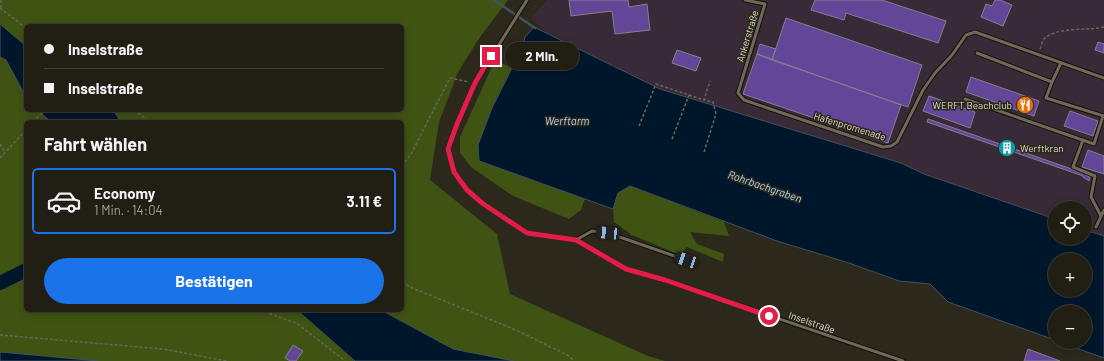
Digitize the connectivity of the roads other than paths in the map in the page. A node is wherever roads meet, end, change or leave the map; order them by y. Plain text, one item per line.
1 (527, 0) edge
2 (745, 0) edge
3 (977, 53) dead end
4 (1061, 63) junction
5 (1104, 78) edge
6 (1052, 82) junction
7 (738, 93) joint
8 (965, 99) dead end
9 (1104, 116) edge
10 (1083, 140) junction
11 (1104, 210) edge
12 (1101, 216) junction
13 (1096, 227) dead end
14 (576, 240) junction
15 (686, 260) dead end
16 (903, 361) edge

1 - 14 lane, Inselstraße
2 - 7 lane, Ankerstraße
3 - 6 lane
4 - 5 lane
4 - 6 lane
4 - 7 lane, Hafenpromenade
6 - 9 lane
8 - 10 lane
9 - 10 lane
10 - 12 lane
11 - 12 lane
12 - 13 lane
14 - 15 lane
14 - 16 lane, Inselstraße

